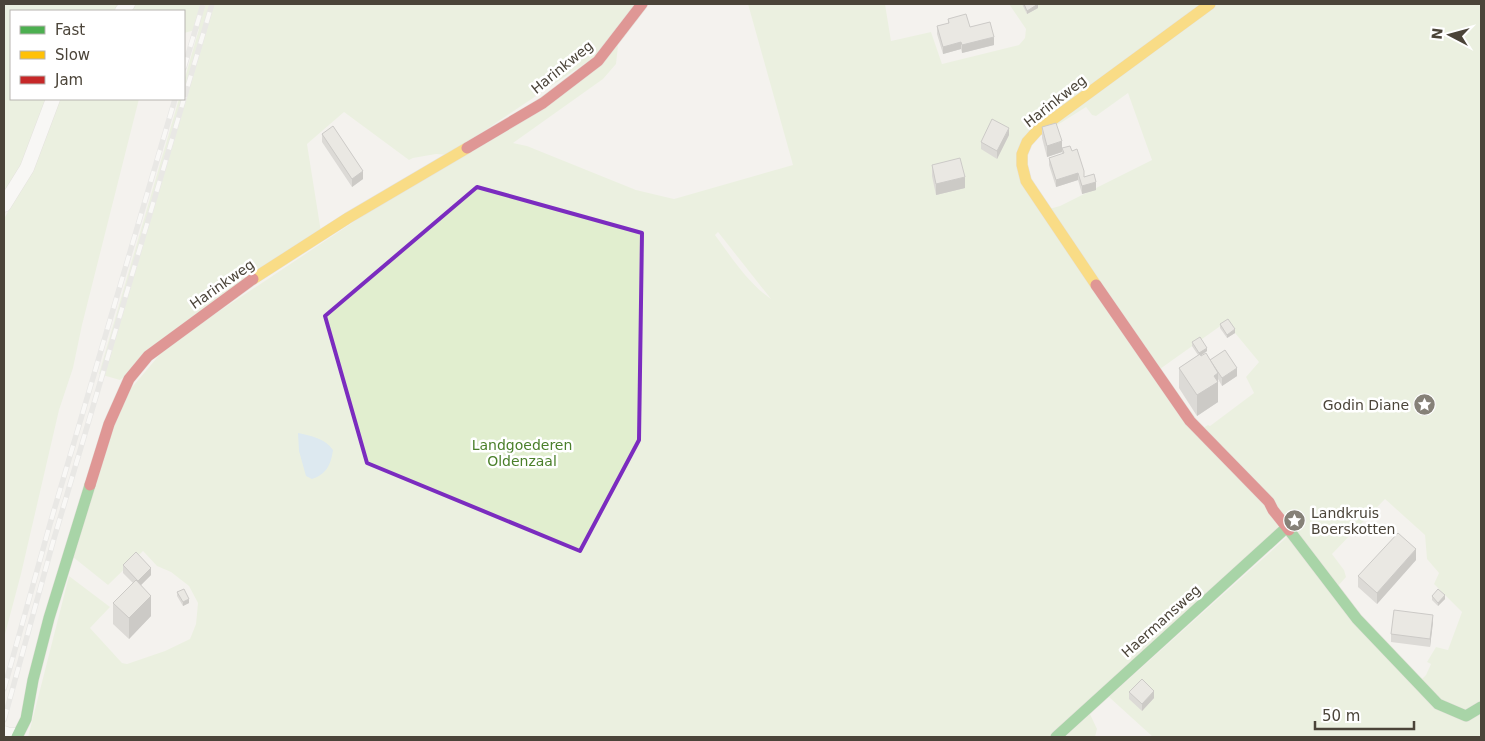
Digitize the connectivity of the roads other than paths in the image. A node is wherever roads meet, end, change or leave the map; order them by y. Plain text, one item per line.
1 (642, 4) edge
2 (1210, 4) edge
3 (53, 100) edge
4 (4, 205) edge
5 (1287, 526) junction
6 (1481, 706) edge
7 (12, 735) edge
8 (1056, 737) edge

1 - 7 street, Harinkweg
2 - 5 street, Harinkweg
3 - 4 street
5 - 6 street
5 - 8 street, Haermansweg

